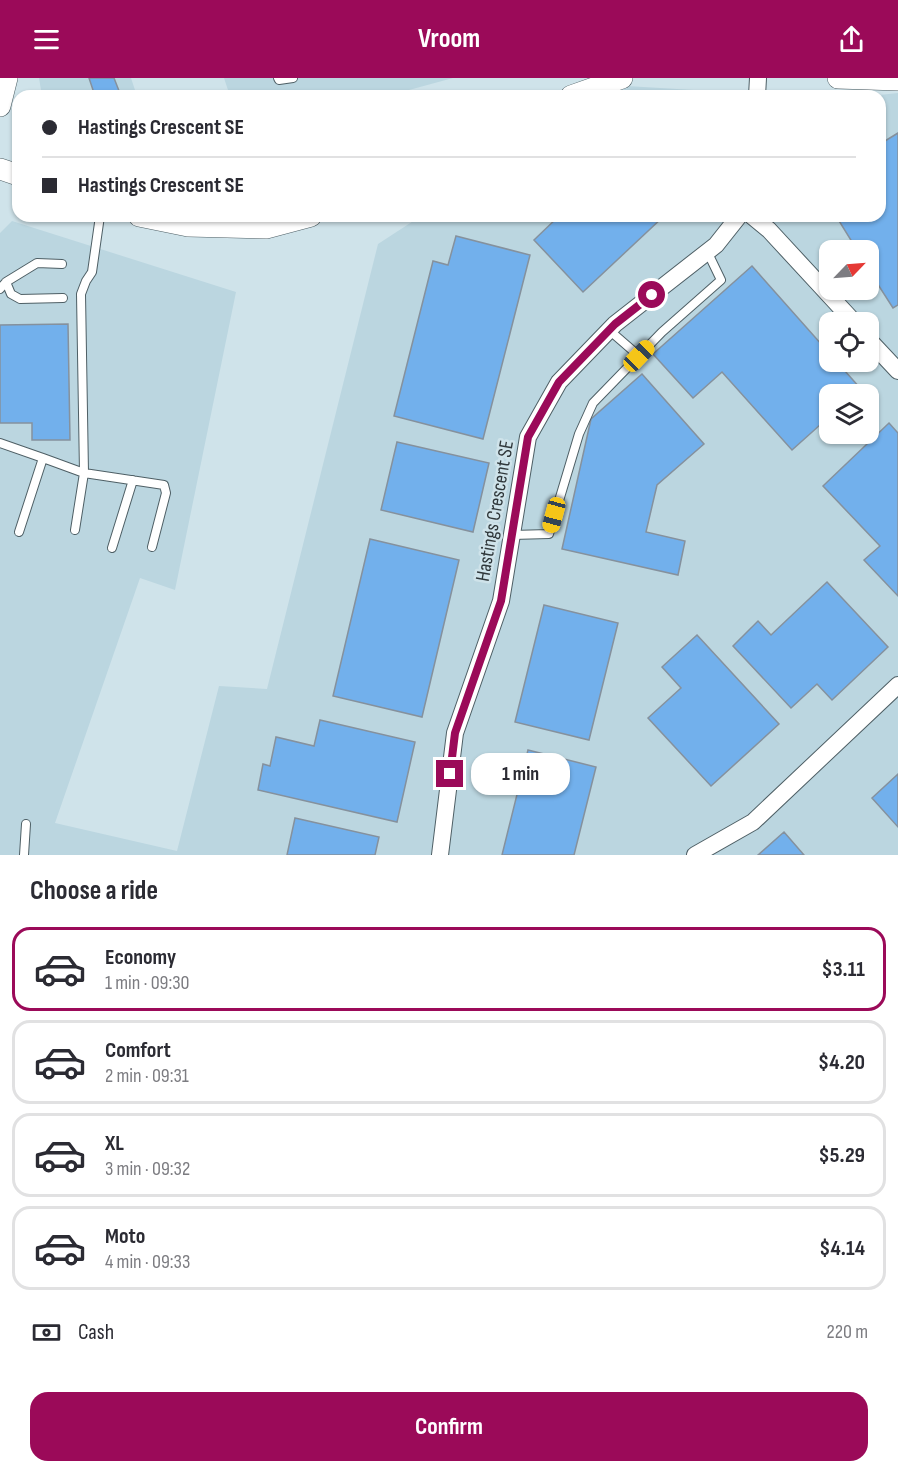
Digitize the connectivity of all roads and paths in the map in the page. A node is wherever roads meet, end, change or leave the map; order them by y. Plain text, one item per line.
1 (7, 78) edge
2 (278, 78) edge
3 (293, 78) edge
4 (622, 78) edge
5 (838, 78) edge
6 (898, 80) edge
7 (588, 90) edge
8 (0, 106) edge
9 (99, 222) edge
10 (168, 222) edge
11 (289, 222) edge
12 (734, 222) edge
13 (759, 222) edge
14 (707, 251) junction
15 (62, 264) dead end
16 (3, 285) edge
17 (63, 298) dead end
18 (845, 312) edge
19 (609, 330) junction
20 (879, 351) edge
21 (639, 356) junction
22 (898, 371) edge
23 (0, 443) edge
24 (43, 458) junction
25 (84, 473) junction
26 (133, 480) junction
27 (75, 530) dead end
28 (20, 532) dead end
29 (512, 535) junction
30 (152, 547) dead end
31 (112, 548) dead end
32 (898, 685) edge
33 (26, 824) dead end
34 (24, 855) edge
35 (440, 855) edge
36 (695, 855) edge

1 - 8 street
2 - 3 lane
4 - 7 street
5 - 6 street
9 - 25 lane
10 - 11 street
12 - 14 street, Hastings Crescent SE
13 - 18 street
14 - 19 street, Hastings Crescent SE
14 - 21 lane
15 - 16 lane
16 - 17 lane
19 - 21 lane
19 - 29 street, Hastings Crescent SE
20 - 22 street
21 - 29 lane
23 - 24 lane
24 - 25 lane
24 - 28 lane
25 - 26 lane
25 - 27 lane
26 - 30 lane
26 - 31 lane
29 - 35 street, Hastings Crescent SE
32 - 36 street
33 - 34 lane

